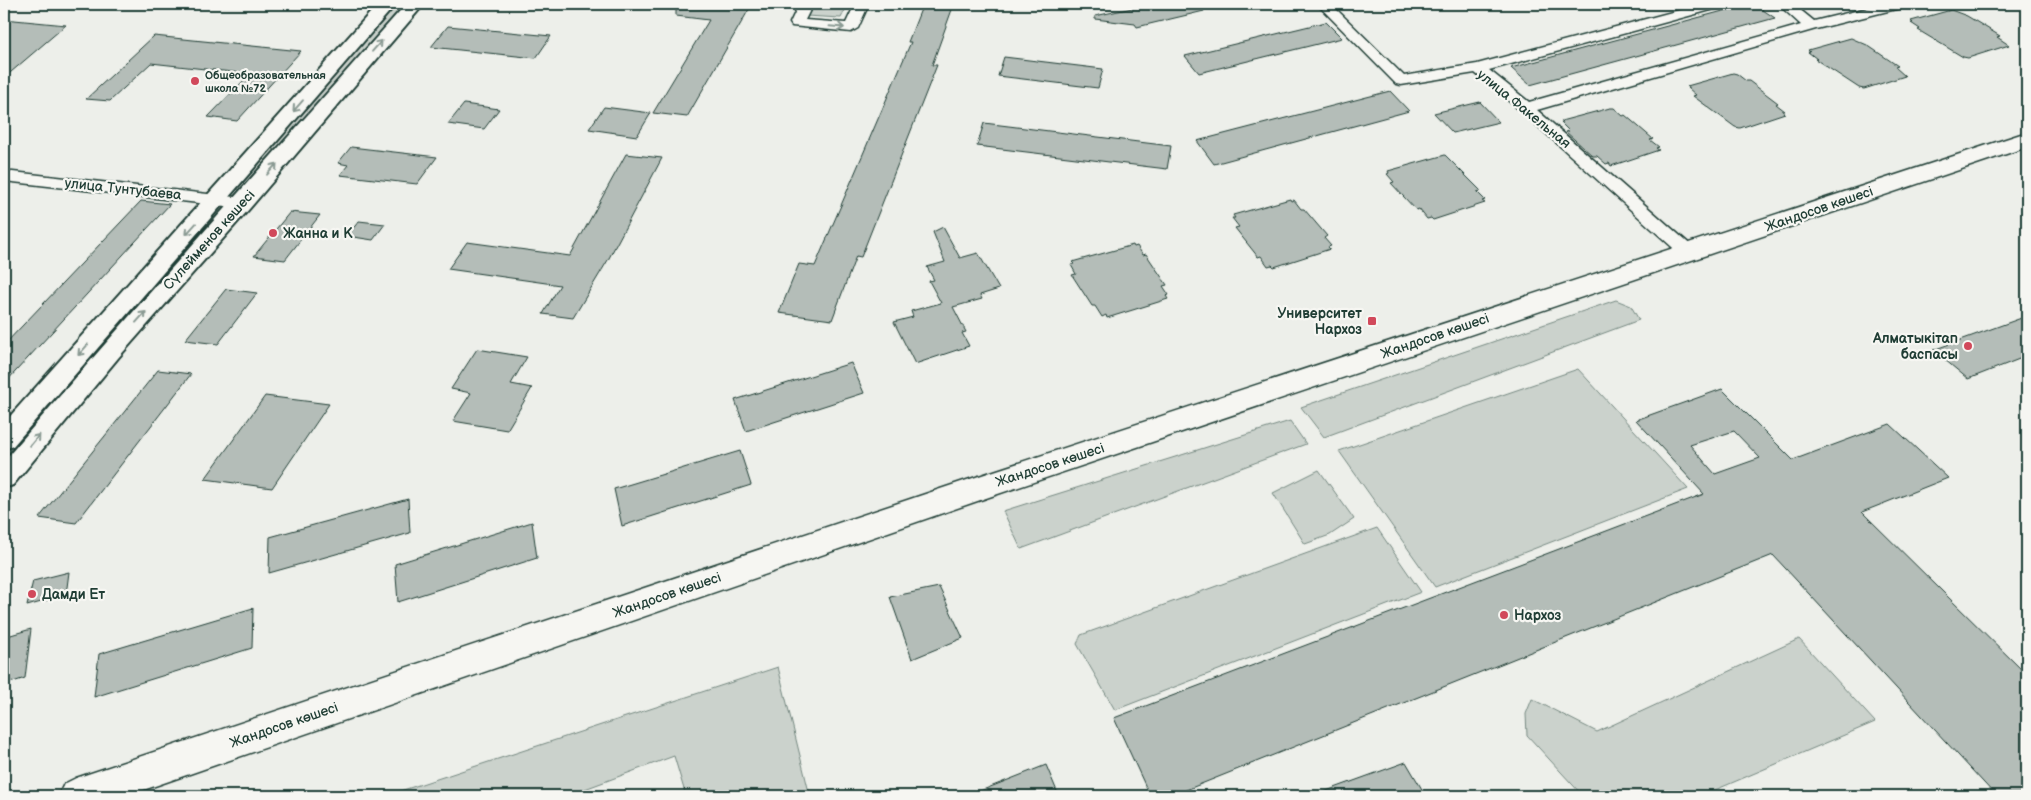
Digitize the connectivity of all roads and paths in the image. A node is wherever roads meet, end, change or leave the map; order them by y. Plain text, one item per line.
1 (387, 4) edge
2 (415, 4) edge
3 (806, 4) edge
4 (862, 4) edge
5 (1324, 4) edge
6 (1717, 4) edge
7 (1785, 4) edge
8 (1900, 4) edge
9 (1811, 26) junction
10 (1478, 68) junction
11 (1526, 108) junction
12 (2027, 139) edge
13 (4, 176) edge
14 (217, 199) junction
15 (243, 203) junction
16 (1688, 252) junction
17 (4, 439) edge
18 (4, 478) edge
19 (76, 796) edge

1 -> 14 street, Сүлейменов көшесі
15 -> 2 street, Сүлейменов көшесі
3 -> 4 street
5 - 10 street, улица Факельная
6 - 10 street
7 - 9 street
8 - 9 street
9 - 11 street
10 - 11 street, улица Факельная
11 - 16 street, улица Факельная
12 - 16 main road, Жандосов көшесі
13 - 14 street, улица Тунтубаева
14 - 15 street, улица Тунтубаева
14 -> 17 street, Сүлейменов көшесі
18 -> 15 street, Сүлейменов көшесі
16 - 19 main road, Жандосов көшесі

